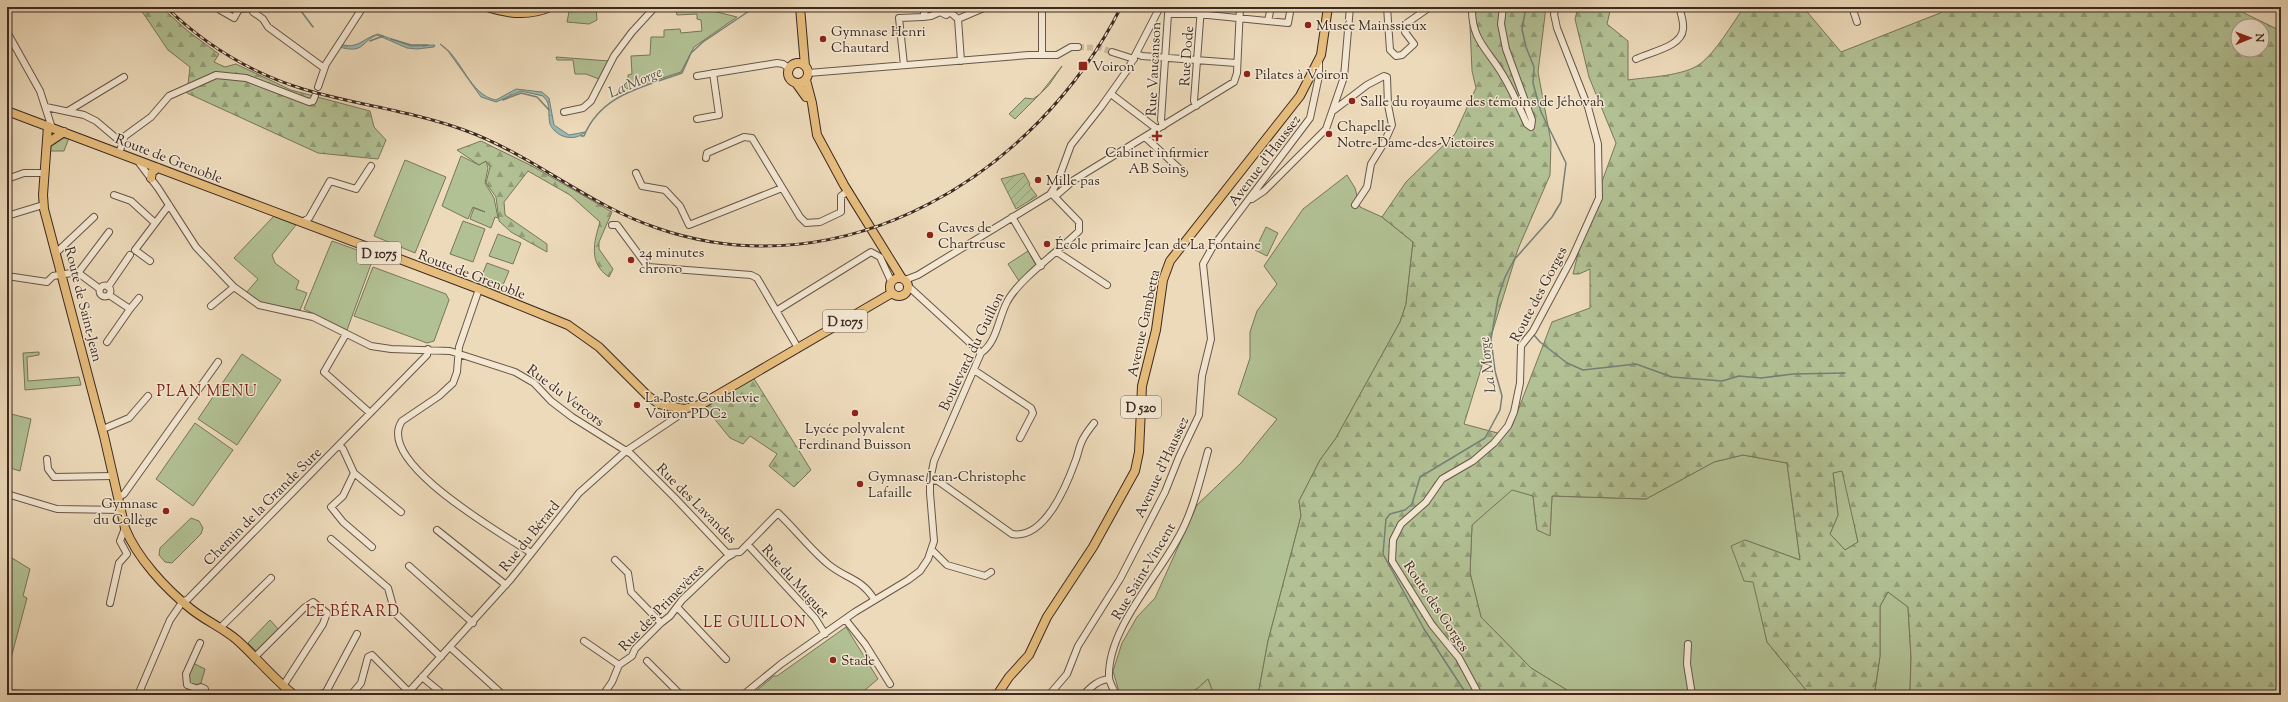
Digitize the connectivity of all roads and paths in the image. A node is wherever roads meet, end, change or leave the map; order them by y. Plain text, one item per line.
1 (253, 7) edge
2 (363, 7) edge
3 (487, 7) edge
4 (500, 7) edge
5 (533, 7) edge
6 (550, 7) edge
7 (655, 7) edge
8 (795, 7) edge
9 (800, 7) edge
10 (926, 7) edge
11 (944, 7) edge
12 (986, 7) edge
13 (1042, 7) edge
14 (1160, 7) edge
15 (1201, 7) edge
16 (1240, 7) edge
17 (1271, 7) edge
18 (1291, 7) edge
19 (1328, 7) edge
20 (1350, 7) edge
21 (1387, 7) edge
22 (1430, 7) edge
23 (1472, 7) edge
24 (1503, 7) edge
25 (1556, 7) edge
26 (1680, 7) edge
27 (1852, 7) edge
28 (220, 10) dead end
29 (950, 12) junction
30 (1200, 15) junction
31 (923, 17) junction
32 (1240, 18) junction
33 (958, 19) junction
34 (1269, 20) junction
35 (1857, 22) dead end
36 (7, 32) edge
37 (1078, 47) tunnel mouth
38 (1112, 52) tunnel mouth
39 (1042, 54) junction
40 (1135, 56) junction
41 (1164, 58) junction
42 (1636, 59) dead end
43 (1319, 60) junction
44 (961, 61) junction
45 (1197, 61) junction
46 (1236, 63) junction
47 (904, 65) junction
48 (792, 66) junction
49 (324, 68) junction
50 (713, 73) junction
51 (806, 73) junction
52 (697, 76) dead end
53 (124, 77) dead end
54 (796, 83) junction
55 (318, 87) dead end
56 (1111, 94) junction
57 (315, 96) dead end
58 (1199, 104) junction
59 (46, 107) junction
60 (1334, 110) junction
61 (7, 111) edge
62 (68, 111) junction
63 (564, 112) dead end
64 (697, 119) dead end
65 (50, 127) junction
66 (1160, 128) junction
67 (64, 132) junction
68 (1145, 137) junction
69 (122, 143) junction
70 (48, 144) junction
71 (119, 153) junction
72 (706, 158) dead end
73 (137, 160) junction
74 (149, 165) junction
75 (371, 166) dead end
76 (158, 168) junction
77 (1062, 171) junction
78 (44, 173) junction
79 (636, 173) dead end
80 (1184, 173) dead end
81 (838, 176) junction
82 (150, 177) junction
83 (7, 179) edge
84 (1074, 180) junction
85 (782, 188) junction
86 (1063, 189) junction
87 (848, 192) junction
88 (1051, 193) junction
89 (114, 195) dead end
90 (1249, 200) junction
91 (1062, 204) junction
92 (43, 205) junction
93 (169, 205) junction
94 (1355, 205) dead end
95 (7, 216) edge
96 (1012, 217) junction
97 (94, 218) dead end
98 (302, 222) junction
99 (155, 223) junction
100 (612, 225) dead end
101 (109, 232) dead end
102 (56, 250) junction
103 (1057, 252) junction
104 (130, 255) dead end
105 (150, 261) dead end
106 (1041, 266) junction
107 (62, 273) junction
108 (78, 273) junction
109 (7, 276) edge
110 (899, 285) junction
111 (1107, 285) dead end
112 (108, 287) junction
113 (234, 287) junction
114 (100, 289) junction
115 (479, 289) junction
116 (110, 295) junction
117 (138, 298) dead end
118 (211, 306) dead end
119 (130, 309) junction
120 (776, 311) junction
121 (346, 334) junction
122 (107, 342) dead end
123 (798, 348) junction
124 (428, 349) junction
125 (458, 353) junction
126 (981, 353) junction
127 (218, 362) dead end
128 (974, 370) junction
129 (148, 396) dead end
130 (684, 409) junction
131 (370, 412) junction
132 (1094, 423) dead end
133 (103, 430) junction
134 (1020, 438) dead end
135 (339, 445) junction
136 (626, 451) junction
137 (1208, 451) dead end
138 (47, 459) dead end
139 (354, 473) junction
140 (113, 476) junction
141 (930, 480) junction
142 (7, 494) edge
143 (119, 497) junction
144 (401, 512) dead end
145 (123, 513) junction
146 (125, 528) junction
147 (437, 530) dead end
148 (331, 538) dead end
149 (748, 545) junction
150 (372, 547) dead end
151 (932, 550) junction
152 (531, 553) junction
153 (733, 554) junction
154 (616, 560) dead end
155 (409, 566) dead end
156 (150, 567) junction
157 (991, 572) dead end
158 (271, 578) dead end
159 (506, 584) junction
160 (874, 599) junction
161 (183, 601) junction
162 (110, 603) dead end
163 (678, 608) junction
164 (845, 619) junction
165 (473, 623) junction
166 (661, 623) junction
167 (220, 628) junction
168 (357, 634) dead end
169 (825, 634) junction
170 (584, 641) dead end
171 (200, 643) dead end
172 (1688, 644) dead end
173 (450, 647) junction
174 (441, 657) junction
175 (254, 658) junction
176 (726, 659) dead end
177 (647, 661) dead end
178 (619, 665) junction
179 (422, 677) junction
180 (1109, 679) junction
181 (890, 684) dead end
182 (282, 686) junction
183 (198, 692) edge
184 (407, 693) edge
185 (7, 694) edge
186 (44, 695) edge
187 (138, 695) edge
188 (205, 695) edge
189 (294, 695) edge
190 (319, 695) edge
191 (352, 695) edge
192 (444, 695) edge
193 (502, 695) edge
194 (603, 695) edge
195 (682, 695) edge
196 (743, 695) edge
197 (998, 695) edge
198 (1049, 695) edge
199 (1083, 695) edge
200 (1116, 695) edge
201 (1479, 695) edge
202 (1692, 695) edge

1 - 28 street
1 - 49 street
2 - 49 street
3 - 6 main road
4 - 5 main road
7 - 63 street
8 - 48 main road
9 - 51 main road
10 - 31 street
11 - 29 street
12 - 33 street
13 - 39 street
14 - 40 street
15 - 30 street, Rue Dode
16 - 32 street
17 - 34 street
18 - 34 street
19 - 43 main road, Avenue Gambetta / D 520
20 - 60 street
21 - 22 street
23 - 24 street
25 - 201 street, Route des Gorges
26 - 42 street
27 - 35 street
29 - 31 street
29 - 33 street
30 - 32 street
30 - 41 street, Rue Vaucanson
30 - 45 street, Rue Dode
31 - 47 street
32 - 34 street
32 - 46 street
33 - 44 street
36 - 59 street
37 - 39 street
38 - 40 street
39 - 44 street
40 - 41 street
40 - 56 street
41 - 45 street
41 - 66 street, Rue Vaucanson
43 - 90 street, Avenue d'Haussez
43 - 197 main road, Avenue Gambetta / D 520
44 - 47 street
45 - 46 street
45 - 58 street, Rue Dode
46 - 58 street
47 - 51 street
48 - 50 street
48 - 51 main road
48 - 54 main road
49 - 55 street
50 - 52 street
50 - 64 street
51 - 54 main road
51 - 81 main road
53 - 62 street
54 - 81 main road
56 - 66 street
56 - 77 street
57 - 69 street
58 - 66 street
59 - 62 street
59 - 65 street
60 - 90 street
60 - 94 street
61 - 65 main road, D 1075
62 - 69 street
65 - 67 main road, Route de Grenoble / D 1075
65 - 70 main road, Route de Saint-Jean
66 - 68 street
67 - 70 main road
67 - 71 main road, Route de Grenoble / D 1075
68 - 80 street
68 - 84 street
69 - 71 street
70 - 78 main road, Route de Saint-Jean
71 - 73 main road, Route de Grenoble / D 1075
72 - 85 street
73 - 74 main road, Route de Grenoble / D 1075
73 - 82 street, Rue du Vercors
74 - 76 main road, Route de Grenoble / D 1075
74 - 82 main road
75 - 98 street
76 - 82 main road
76 - 98 main road, Route de Grenoble / D 1075
77 - 84 street
77 - 88 street
78 - 83 street
78 - 92 main road, Route de Saint-Jean
79 - 85 street
81 - 87 main road
82 - 93 street, Rue du Vercors
84 - 86 street
85 - 87 street
86 - 88 street
86 - 91 street
87 - 110 main road
88 - 91 street, Boulevard du Guillon
88 - 96 street, D 1075
89 - 99 street
90 - 198 street, Avenue d'Haussez
91 - 103 street, Boulevard du Guillon
92 - 95 street
92 - 102 main road, Route de Saint-Jean
93 - 99 street
93 - 113 street, Rue du Vercors
96 - 106 street
96 - 110 street, D 1075
97 - 102 street
98 - 115 main road, Route de Grenoble / D 1075
99 - 105 street
100 - 120 street
101 - 108 street
102 - 107 main road, Route de Saint-Jean
103 - 106 street, Boulevard du Guillon
103 - 111 street
104 - 112 street
106 - 126 street, Boulevard du Guillon
107 - 108 street
107 - 109 street
107 - 133 main road, Route de Saint-Jean
108 - 114 street
110 - 120 street
110 - 123 main road, D 1075
110 - 126 street
112 - 114 street
112 - 116 street
113 - 118 street
113 - 121 street, Rue du Vercors
114 - 116 street
115 - 125 street
115 - 130 main road, Route de Grenoble / D 1075
116 - 119 street
117 - 119 street
119 - 122 street
120 - 123 street
121 - 124 street, Rue du Vercors
121 - 131 street
123 - 130 main road, Route de Grenoble / D 1075
124 - 125 street, Rue du Vercors
124 - 131 street, Chemin de la Grande Sure
125 - 136 street, Rue du Vercors
125 - 152 street
126 - 128 street, Boulevard du Guillon
127 - 143 street
128 - 134 street
128 - 141 street, Boulevard du Guillon
129 - 133 street
130 - 136 street, Rue du Bérard
131 - 135 street, Chemin de la Grande Sure
132 - 141 street
133 - 140 main road, Route de Saint-Jean
135 - 139 street
135 - 161 street, Chemin de la Grande Sure
136 - 152 street, Rue du Bérard
136 - 153 street, Rue des Lavandes
137 - 180 street, Rue Saint-Vincent
138 - 140 street
139 - 144 street
139 - 150 street
140 - 143 main road, Route de Saint-Jean
141 - 151 street, Boulevard du Guillon
142 - 145 street
143 - 145 main road, Route de Saint-Jean
145 - 146 main road, Route de Saint-Jean
145 - 156 main road, Route de Saint-Jean
146 - 156 main road, Route de Saint-Jean
146 - 162 street
147 - 159 street
148 - 174 street
149 - 153 street, Rue des Lavandes
149 - 160 street, Rue des Lavandes
149 - 169 street, Rue du Muguet
151 - 157 street
151 - 160 street
152 - 159 street, Rue du Bérard
153 - 163 street, Rue des Primevères
154 - 166 street
155 - 165 street
156 - 161 main road, Route de Saint-Jean
158 - 167 street
159 - 165 street, Rue du Bérard
160 - 164 street
161 - 167 main road, Route de Saint-Jean
161 - 187 street, Chemin de la Grande Sure
163 - 166 street, Rue des Primevères
163 - 176 street
164 - 169 street
164 - 181 street
165 - 173 street, Rue du Bérard
166 - 178 street, Rue des Primevères
167 - 175 main road, Route de Saint-Jean
168 - 190 street
169 - 196 street
170 - 178 street, Rue des Primevères
171 - 183 street
172 - 202 street
173 - 174 street, Rue du Bérard
173 - 193 street
174 - 179 street, Rue du Bérard
175 - 182 main road, Route de Saint-Jean
175 - 182 street
177 - 195 street
178 - 194 street
179 - 184 street, Rue du Bérard
179 - 192 street
180 - 199 street
180 - 200 street
182 - 189 main road, Route de Saint-Jean
183 - 188 street
184 - 191 street
185 - 186 street

